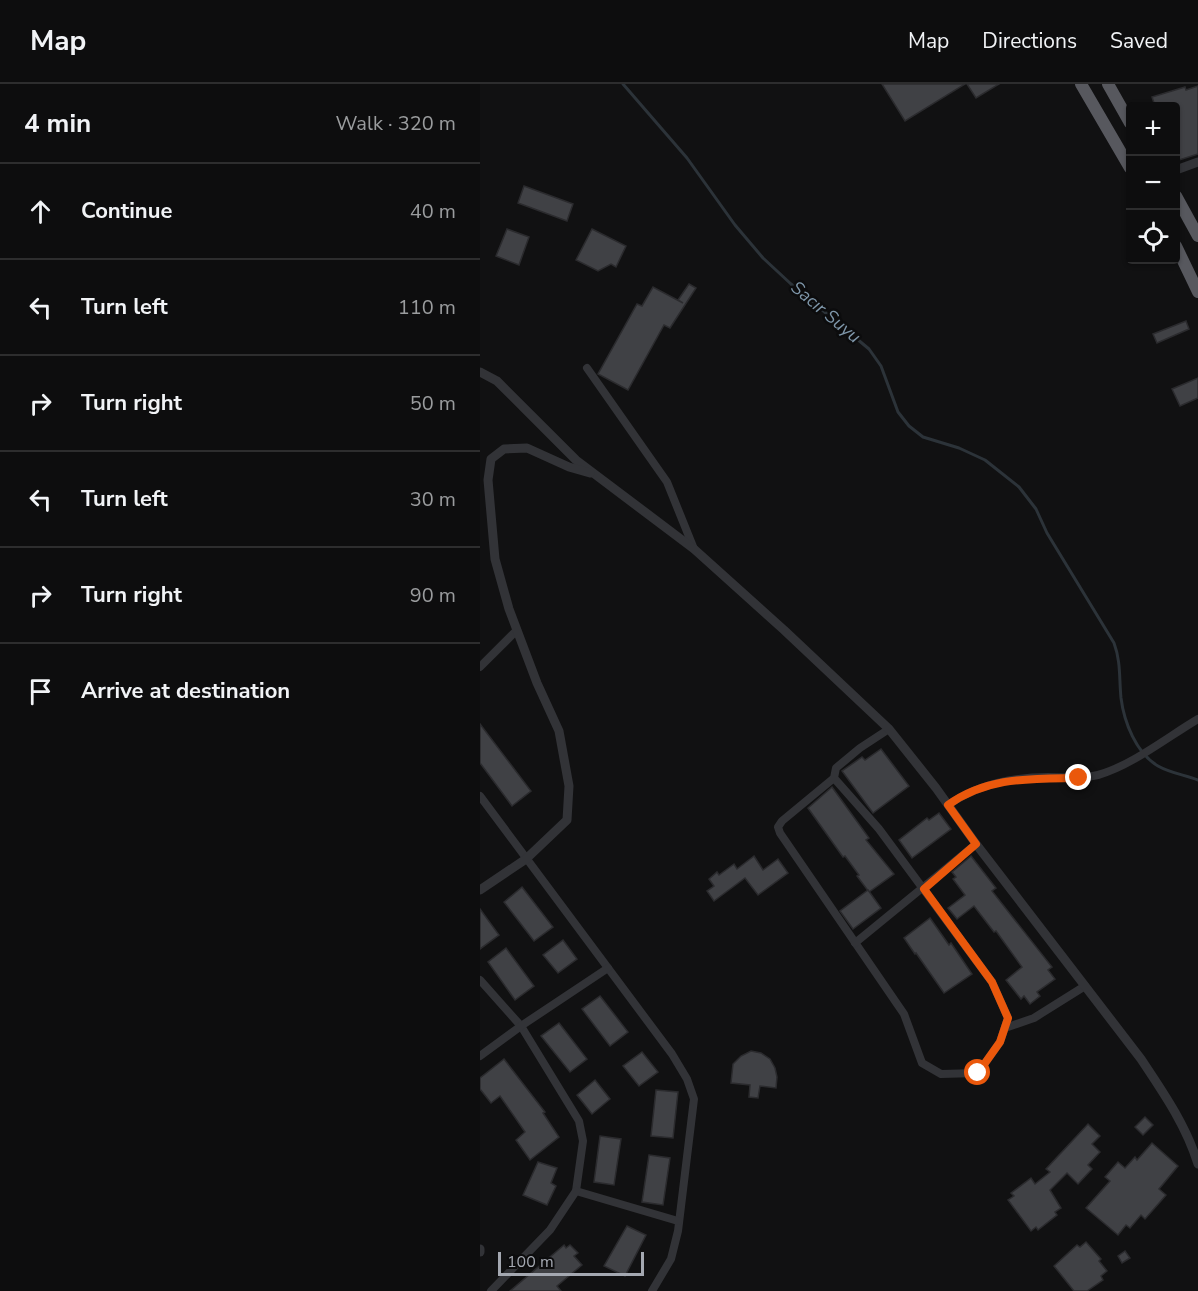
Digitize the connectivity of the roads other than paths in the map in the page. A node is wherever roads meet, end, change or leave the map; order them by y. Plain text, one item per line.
1 (1081, 84) edge
2 (1108, 84) edge
3 (1118, 84) edge
4 (1126, 109) edge
5 (1126, 115) edge
6 (1126, 160) edge
7 (1198, 162) edge
8 (1180, 169) edge
9 (1180, 203) edge
10 (1198, 236) edge
11 (1180, 254) edge
12 (1198, 292) edge
13 (587, 368) dead end
14 (480, 372) edge
15 (597, 476) junction
16 (694, 549) junction
17 (517, 630) junction
18 (480, 667) edge
19 (1198, 719) edge
20 (889, 729) junction
21 (834, 778) junction
22 (480, 796) edge
23 (948, 805) junction
24 (976, 844) junction
25 (526, 859) junction
26 (924, 889) junction
27 (480, 890) edge
28 (855, 943) junction
29 (608, 968) junction
30 (480, 980) edge
31 (1085, 986) junction
32 (521, 1026) junction
33 (1005, 1028) junction
34 (480, 1056) edge
35 (1198, 1164) edge
36 (576, 1191) junction
37 (678, 1221) junction
38 (491, 1291) edge
39 (652, 1291) edge

1 - 6 highway
2 - 5 highway
3 - 4 highway
7 - 8 street
9 - 10 highway
11 - 12 highway
13 - 16 street
14 - 15 street
15 - 16 street
15 - 17 street
16 - 20 street
17 - 18 street
17 - 25 street
19 - 23 street
20 - 21 street
20 - 23 street
21 - 26 street
21 - 28 street
22 - 25 street
23 - 24 street
24 - 26 street
24 - 31 street
25 - 27 street
25 - 29 street
26 - 28 street
26 - 33 street
28 - 33 street
29 - 32 street
29 - 37 street
30 - 32 street
31 - 33 street
31 - 35 street
32 - 34 street
32 - 36 street
36 - 37 street
36 - 38 street
37 - 39 street

